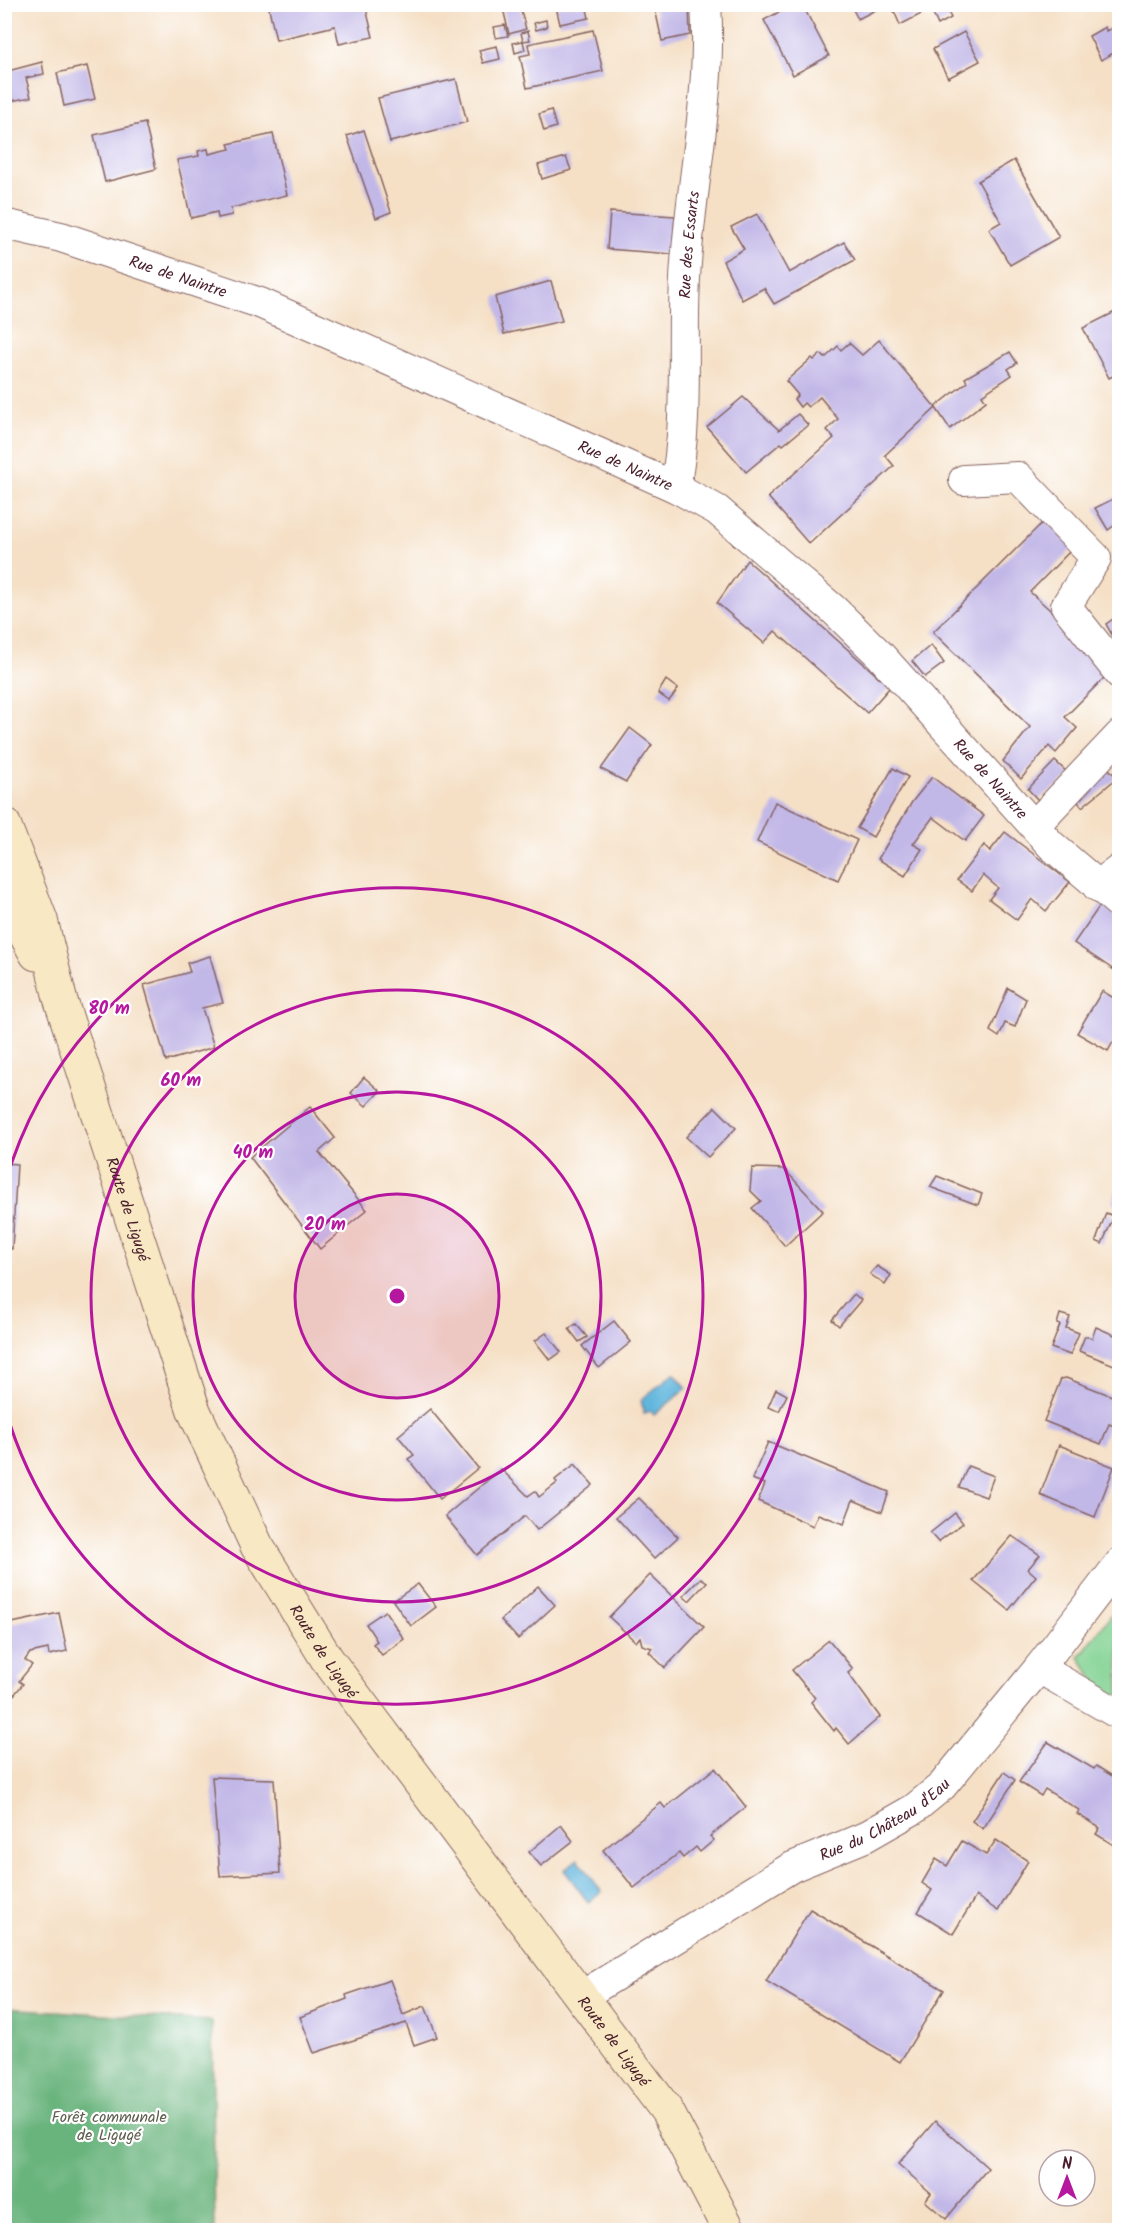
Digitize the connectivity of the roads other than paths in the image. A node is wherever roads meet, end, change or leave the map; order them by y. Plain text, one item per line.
1 (706, 4) edge
2 (4, 224) edge
3 (964, 480) dead end
4 (675, 487) junction
5 (1119, 674) edge
6 (1119, 735) edge
7 (4, 824) edge
8 (1035, 825) junction
9 (1108, 877) edge
10 (4, 895) edge
11 (1119, 904) edge
12 (60, 998) junction
13 (1119, 1563) edge
14 (1039, 1668) junction
15 (1119, 1715) edge
16 (582, 1996) junction
17 (729, 2230) edge

1 - 4 street, Rue des Essarts
2 - 4 street, Rue de Naintre
3 - 5 street
4 - 8 street, Rue de Naintre
6 - 8 street
7 - 12 street, Route de Ligugé
8 - 9 street, Rue de Naintre
9 - 11 street, Rue de Naintre
10 - 12 street, Route de Ligugé
12 - 16 street, Route de Ligugé
13 - 14 street, Rue du Château d'Eau
14 - 15 street
14 - 16 street, Rue du Château d'Eau
16 - 17 street, Route de Ligugé

